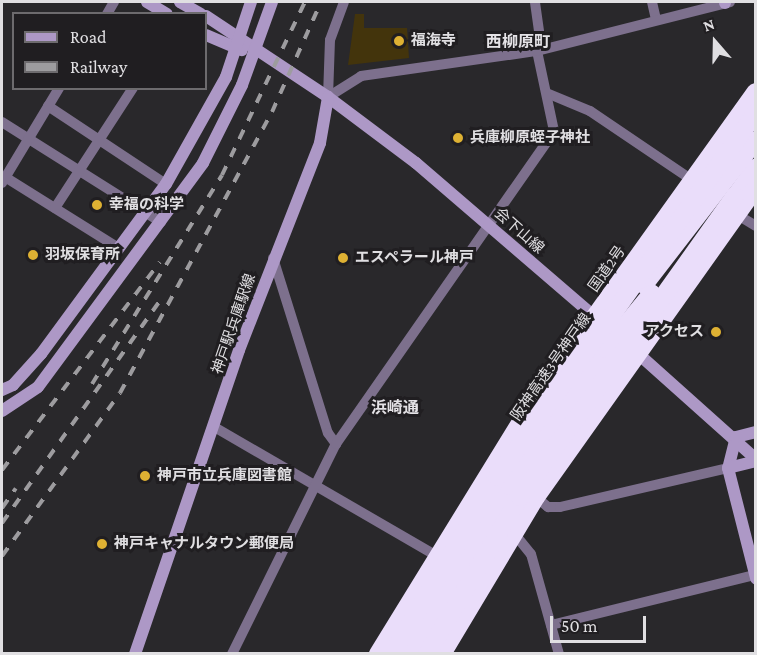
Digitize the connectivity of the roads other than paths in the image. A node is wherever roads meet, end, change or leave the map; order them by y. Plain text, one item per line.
1 (147, 2) edge
2 (180, 2) edge
3 (251, 2) edge
4 (272, 2) edge
5 (344, 2) edge
6 (535, 2) edge
7 (652, 2) edge
8 (727, 2) edge
9 (164, 12) edge
10 (198, 12) edge
11 (207, 17) edge
12 (656, 20) junction
13 (207, 36) edge
14 (239, 36) junction
15 (234, 49) junction
16 (537, 51) junction
17 (255, 52) junction
18 (58, 90) edge
19 (131, 90) edge
20 (756, 92) edge
21 (549, 94) junction
22 (328, 97) junction
23 (48, 106) junction
24 (756, 113) edge
25 (2, 122) edge
26 (27, 139) junction
27 (99, 140) junction
28 (753, 153) edge
29 (79, 172) junction
30 (3, 180) edge
31 (692, 180) junction
32 (166, 184) junction
33 (756, 187) edge
34 (736, 205) junction
35 (55, 208) junction
36 (146, 213) junction
37 (161, 222) junction
38 (488, 225) junction
39 (756, 226) edge
40 (117, 247) junction
41 (273, 258) junction
42 (595, 317) junction
43 (611, 330) junction
44 (637, 353) junction
45 (2, 390) edge
46 (2, 411) edge
47 (216, 428) junction
48 (756, 432) edge
49 (736, 437) junction
50 (336, 444) junction
51 (756, 460) edge
52 (728, 468) junction
53 (311, 486) junction
54 (536, 497) junction
55 (513, 532) junction
56 (435, 555) junction
57 (755, 577) edge
58 (551, 625) junction
59 (135, 654) edge
60 (232, 654) edge
61 (378, 654) edge
62 (392, 654) edge
63 (410, 654) edge
64 (427, 654) edge
65 (442, 654) edge
66 (559, 654) edge

1 - 9 street
2 - 10 street
3 - 14 street
4 - 17 street
5 - 22 street, 神戸駅兵庫駅線
6 - 16 street
7 - 12 street
8 - 12 street
11 - 14 street
12 - 16 street
13 - 15 street
14 - 15 street
14 - 17 street
15 - 17 street
15 - 32 street
16 - 21 street
16 - 22 street
17 - 22 street, 会下山線
17 - 37 street
18 - 23 street
19 - 27 street
20 - 31 highway, 国道2号
21 - 31 street
21 - 38 street
22 - 38 street, 会下山線
22 - 41 street, 神戸駅兵庫駅線
23 - 26 street
23 - 27 street
24 - 62 highway, 阪神高速3号神戸線, bridge
25 - 26 street
26 - 29 street
26 - 30 street
27 - 29 street
27 - 32 street
28 - 34 highway
28 - 43 highway
29 - 35 street
29 - 36 street
30 - 35 street
31 - 42 highway, 国道2号
32 - 36 street
33 - 34 highway
34 - 39 street
34 - 44 highway
34 - 63 highway, bridge
34 - 64 highway, bridge
35 - 40 street
36 - 37 street
36 - 40 street
37 - 46 street
38 - 42 street, 会下山線
38 - 50 street
40 - 45 street
41 - 47 street, 神戸駅兵庫駅線
41 - 50 street
42 - 43 street, 会下山線
42 - 56 highway, 国道2号
43 - 44 street, 会下山線
44 - 49 street, 会下山線
44 - 54 highway
47 - 53 street
47 - 59 street, 神戸駅兵庫駅線
48 - 49 street
49 - 51 street, 会下山線
49 - 52 street
50 - 53 street
51 - 52 street
52 - 54 street
52 - 57 street
53 - 56 street
53 - 60 street
54 - 55 highway
55 - 58 street
55 - 65 highway
56 - 61 highway, 国道2号
57 - 58 street
58 - 66 street

